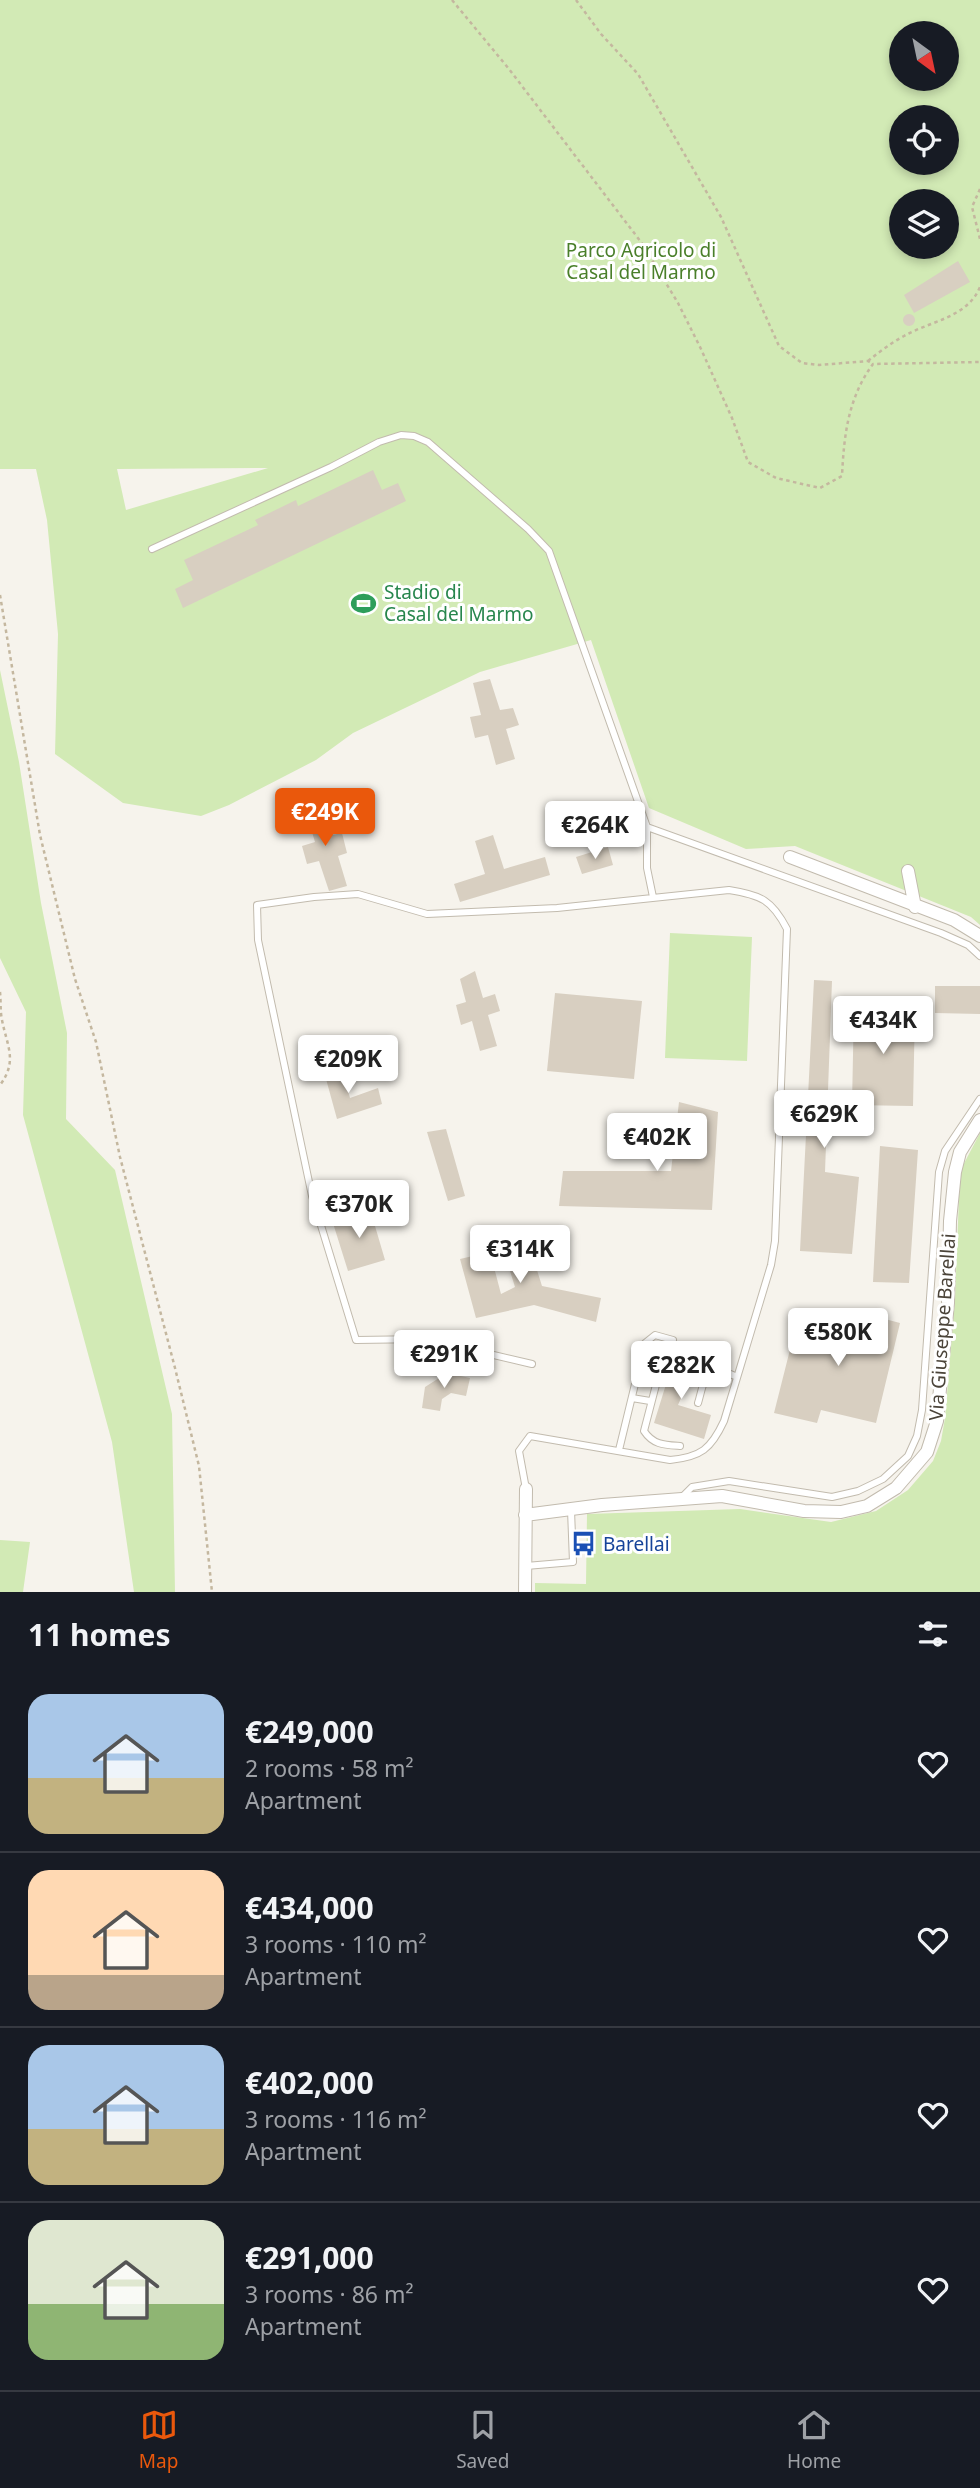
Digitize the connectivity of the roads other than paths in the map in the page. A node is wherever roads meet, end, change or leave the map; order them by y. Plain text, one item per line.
1 (152, 549) dead end
2 (647, 827) junction
3 (790, 857) dead end
4 (908, 871) dead end
5 (653, 897) junction
6 (915, 906) junction
7 (980, 936) edge
8 (980, 956) edge
9 (980, 1099) edge
10 (980, 1120) edge
11 (673, 1340) dead end
12 (663, 1358) dead end
13 (532, 1364) dead end
14 (737, 1377) junction
15 (632, 1398) junction
16 (650, 1401) junction
17 (698, 1403) dead end
18 (680, 1447) dead end
19 (619, 1450) junction
20 (526, 1489) joint
21 (680, 1499) junction
22 (571, 1509) junction
23 (525, 1515) junction
24 (526, 1566) junction
25 (526, 1592) edge

1 - 2 lane
2 - 5 lane
2 - 8 lane
3 - 6 street
4 - 6 street
5 - 13 lane
5 - 14 lane
6 - 7 street
9 - 21 lane
10 - 21 street, Via Giuseppe Barellai
11 - 15 lane
12 - 16 lane
14 - 17 lane
14 - 19 lane
15 - 16 lane
15 - 19 lane
16 - 18 lane
19 - 20 lane
20 - 23 street
21 - 22 street, Via Giuseppe Barellai
22 - 23 street, Via Giuseppe Barellai
22 - 24 lane
23 - 24 street
24 - 25 street

